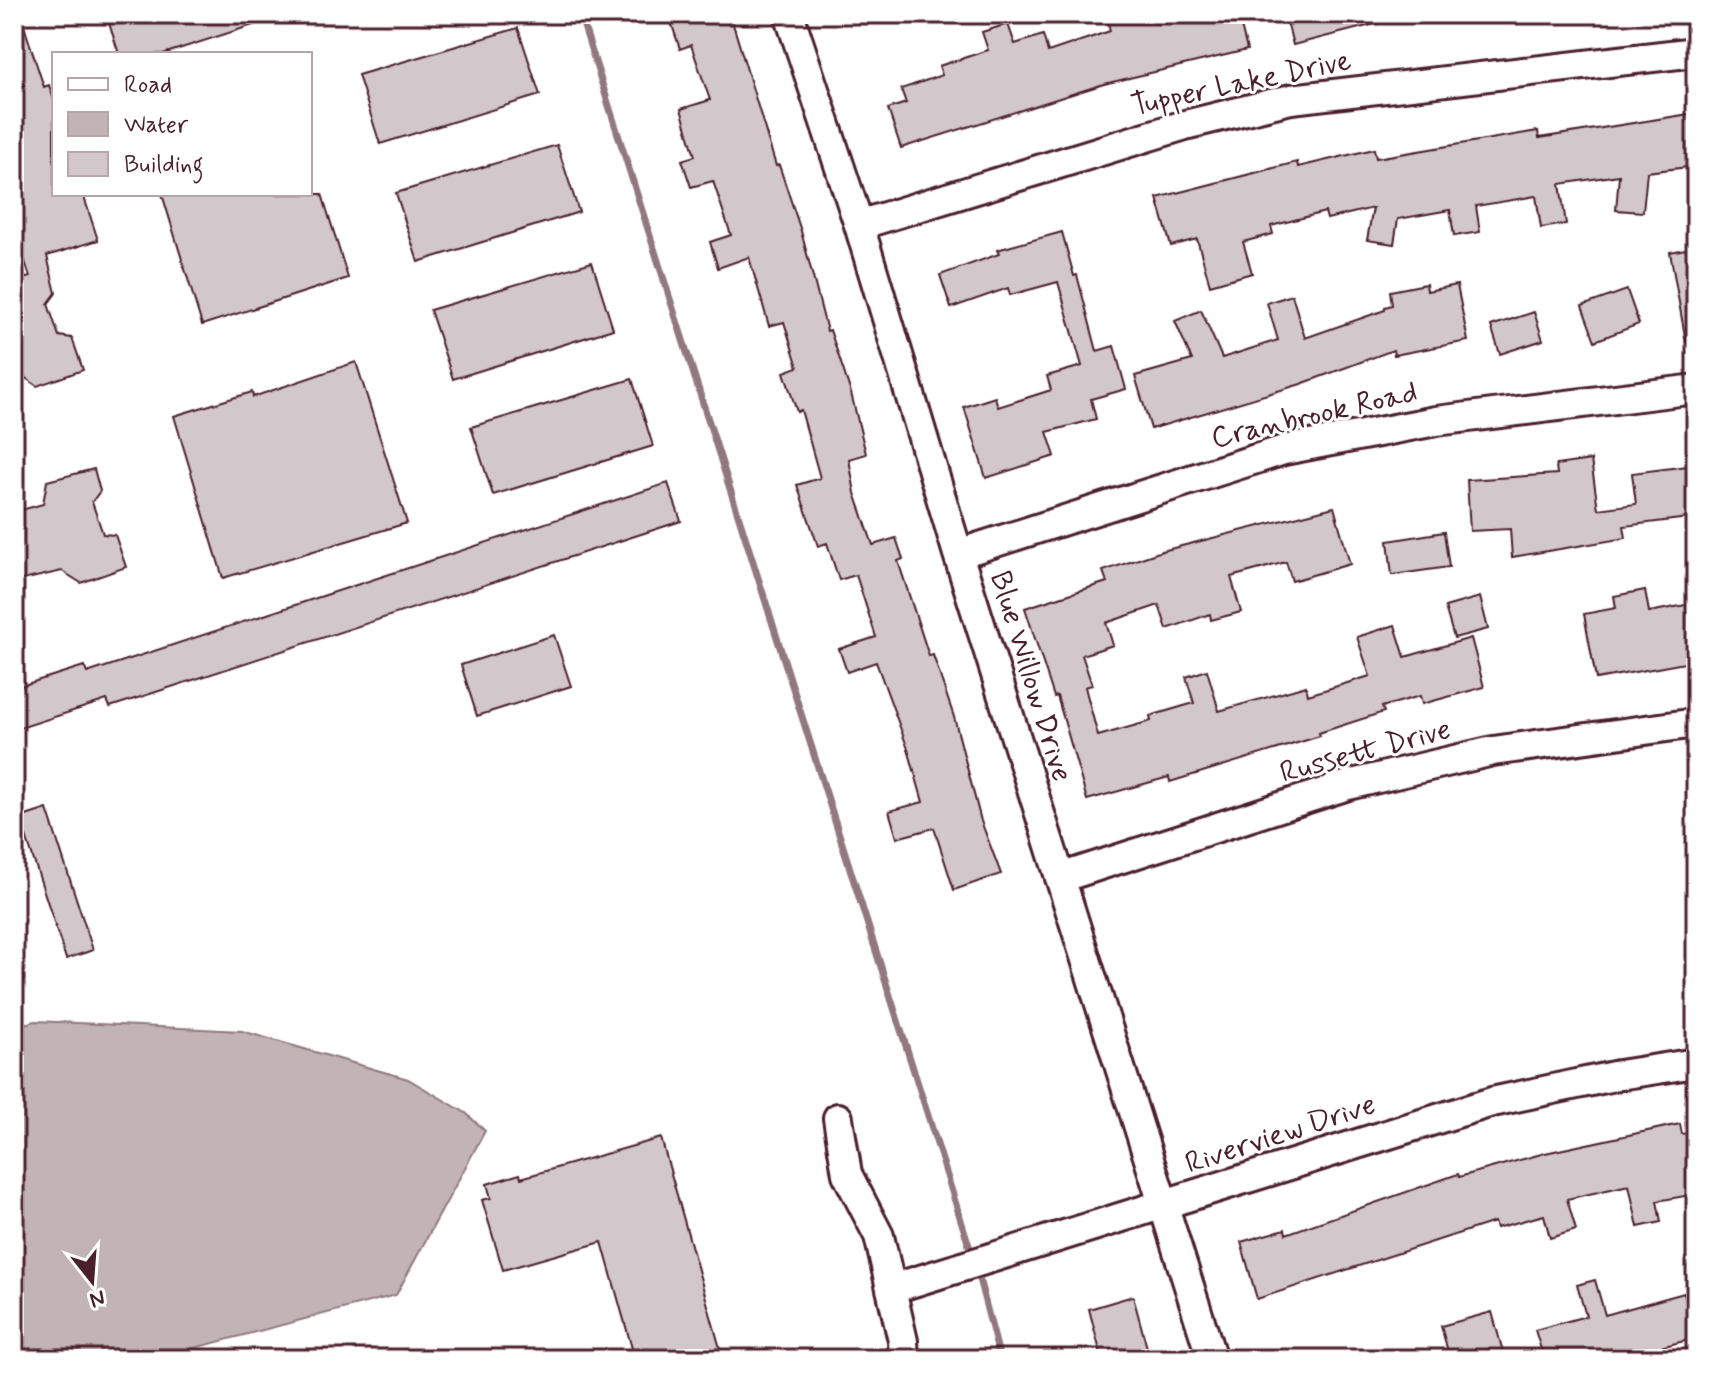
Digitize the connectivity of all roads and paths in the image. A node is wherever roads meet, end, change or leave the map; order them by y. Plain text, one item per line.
1 (789, 14) edge
2 (1696, 52) edge
3 (859, 225) junction
4 (1696, 389) edge
5 (958, 554) junction
6 (1696, 723) edge
7 (1060, 878) junction
8 (1696, 1063) edge
9 (838, 1118) dead end
10 (1164, 1206) junction
11 (891, 1289) junction
12 (904, 1359) edge
13 (1212, 1359) edge

1 - 3 street, Blue Willow Drive
2 - 3 street, Tupper Lake Drive
3 - 5 street, Blue Willow Drive
4 - 5 street, Cranbrook Road
5 - 7 street, Blue Willow Drive
6 - 7 street, Russett Drive
7 - 10 street, Blue Willow Drive
8 - 10 street, Riverview Drive
9 - 11 street
10 - 11 street, Riverview Drive
10 - 13 street, Blue Willow Drive
11 - 12 street

